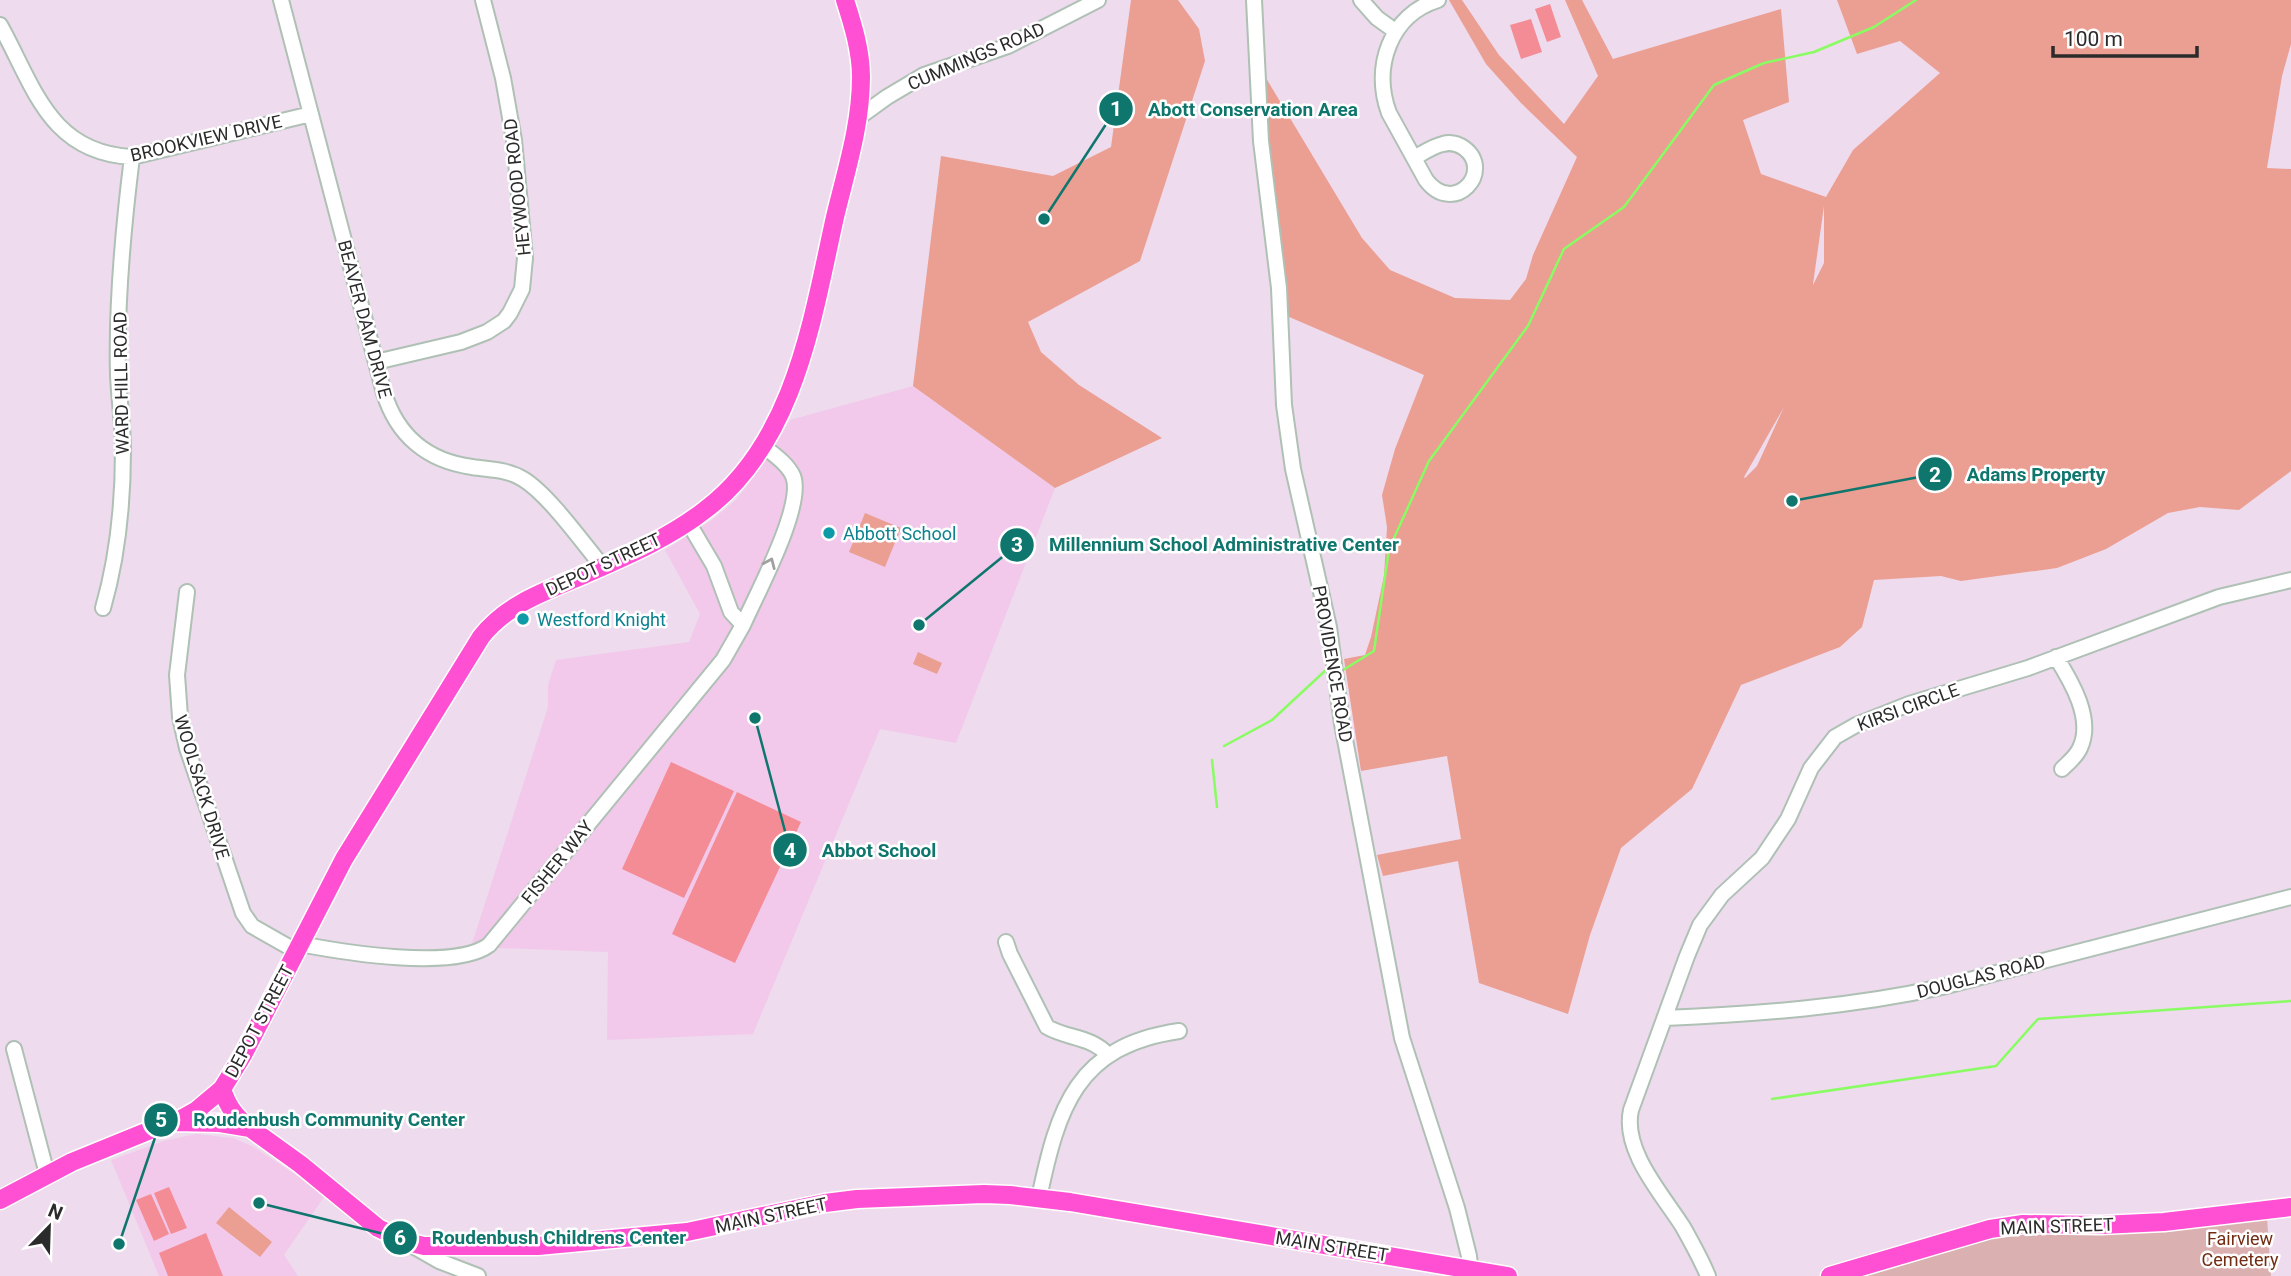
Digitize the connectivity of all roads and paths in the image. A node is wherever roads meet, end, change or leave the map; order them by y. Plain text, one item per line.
1 (281, 0) edge
2 (483, 0) edge
3 (845, 0) edge
4 (1098, 0) edge
5 (1254, 0) edge
6 (1360, 0) edge
7 (1438, 0) edge
8 (0, 25) edge
9 (1395, 31) junction
10 (311, 114) junction
11 (858, 118) junction
12 (132, 157) junction
13 (1413, 158) dead end
14 (376, 362) junction
15 (762, 445) junction
16 (688, 522) junction
17 (602, 566) junction
18 (2291, 580) edge
19 (187, 592) dead end
20 (103, 608) dead end
21 (743, 625) junction
22 (2056, 657) junction
23 (2062, 769) dead end
24 (2291, 897) edge
25 (1006, 942) dead end
26 (298, 948) junction
27 (1665, 1018) junction
28 (1179, 1031) dead end
29 (14, 1049) dead end
30 (1108, 1055) junction
31 (222, 1089) junction
32 (174, 1122) junction
33 (250, 1128) junction
34 (47, 1174) junction
35 (1039, 1198) junction
36 (0, 1200) edge
37 (2291, 1207) edge
38 (407, 1242) junction
39 (1471, 1272) edge
40 (478, 1276) edge
41 (1508, 1276) edge
42 (1708, 1276) edge
43 (1830, 1276) edge

1 - 10 street, BEAVER DAM DRIVE
2 - 14 street, HEYWOOD ROAD
3 - 11 main road, DEPOT STREET
4 - 11 street, CUMMINGS ROAD
5 - 39 street, PROVIDENCE ROAD
6 - 9 street
7 - 9 street
8 - 12 street, BROOKVIEW DRIVE
9 - 13 street
10 - 12 street, BROOKVIEW DRIVE
10 - 14 street, BEAVER DAM DRIVE
11 - 15 main road, DEPOT STREET
12 - 20 street, WARD HILL ROAD
14 - 17 street, BEAVER DAM DRIVE
15 - 16 main road, DEPOT STREET
21 -> 15 street, FISHER WAY
16 - 17 main road, DEPOT STREET
16 - 21 street
17 - 26 main road, DEPOT STREET
18 - 22 street, KIRSI CIRCLE
19 - 26 street, WOOLSACK DRIVE
21 - 26 street, FISHER WAY
22 - 23 street
22 - 27 street, KIRSI CIRCLE
24 - 27 street, DOUGLAS ROAD
25 - 30 street
26 - 31 main road, DEPOT STREET
27 - 42 street, KIRSI CIRCLE
28 - 30 street
29 - 34 street
30 - 35 street
31 - 32 main road, DEPOT STREET
31 - 33 main road, DEPOT STREET
32 - 33 main road, MAIN STREET
32 - 34 main road, MAIN STREET
33 - 38 main road, MAIN STREET
34 - 36 main road, MAIN STREET
35 - 38 main road, MAIN STREET
35 - 39 main road, MAIN STREET
37 - 43 main road, MAIN STREET
38 - 40 street
39 - 41 main road, MAIN STREET

